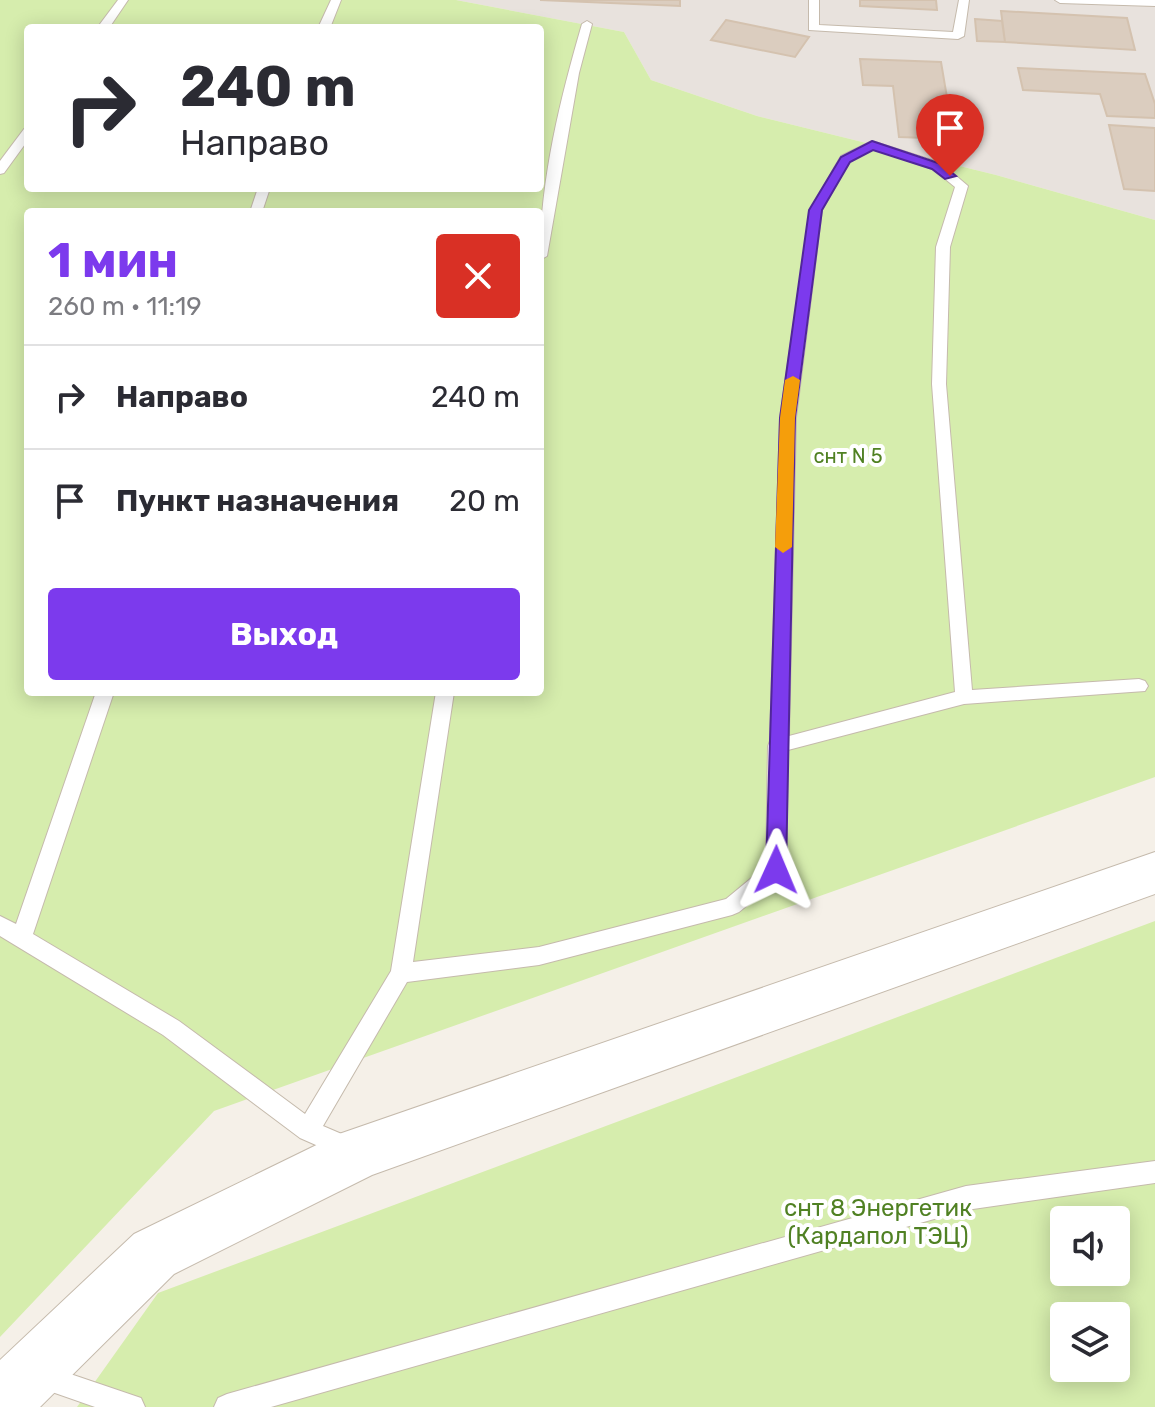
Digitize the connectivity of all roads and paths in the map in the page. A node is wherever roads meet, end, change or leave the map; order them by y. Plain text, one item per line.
1 (123, 0) edge
2 (336, 0) edge
3 (814, 0) edge
4 (964, 0) edge
5 (1060, 0) edge
6 (1155, 3) edge
7 (106, 24) edge
8 (326, 24) edge
9 (587, 24) dead end
10 (24, 137) edge
11 (0, 170) edge
12 (544, 234) edge
13 (1139, 686) dead end
14 (104, 696) edge
15 (444, 696) edge
16 (964, 697) junction
17 (777, 746) junction
18 (1155, 873) edge
19 (0, 925) edge
20 (22, 937) junction
21 (401, 973) junction
22 (308, 1130) junction
23 (359, 1153) junction
24 (1155, 1172) edge
25 (16, 1388) edge
26 (132, 1407) edge
27 (227, 1407) edge

1 - 7 lane
2 - 8 lane
3 - 4 lane
5 - 6 lane
9 - 12 lane
10 - 11 lane
13 - 16 lane
14 - 20 lane
15 - 21 lane
16 - 17 lane
16 - 17 lane
17 - 21 lane
18 - 23 street
19 - 20 lane
20 - 22 lane
21 - 22 lane
22 - 23 lane
23 - 25 street
24 - 27 lane
25 - 26 lane

